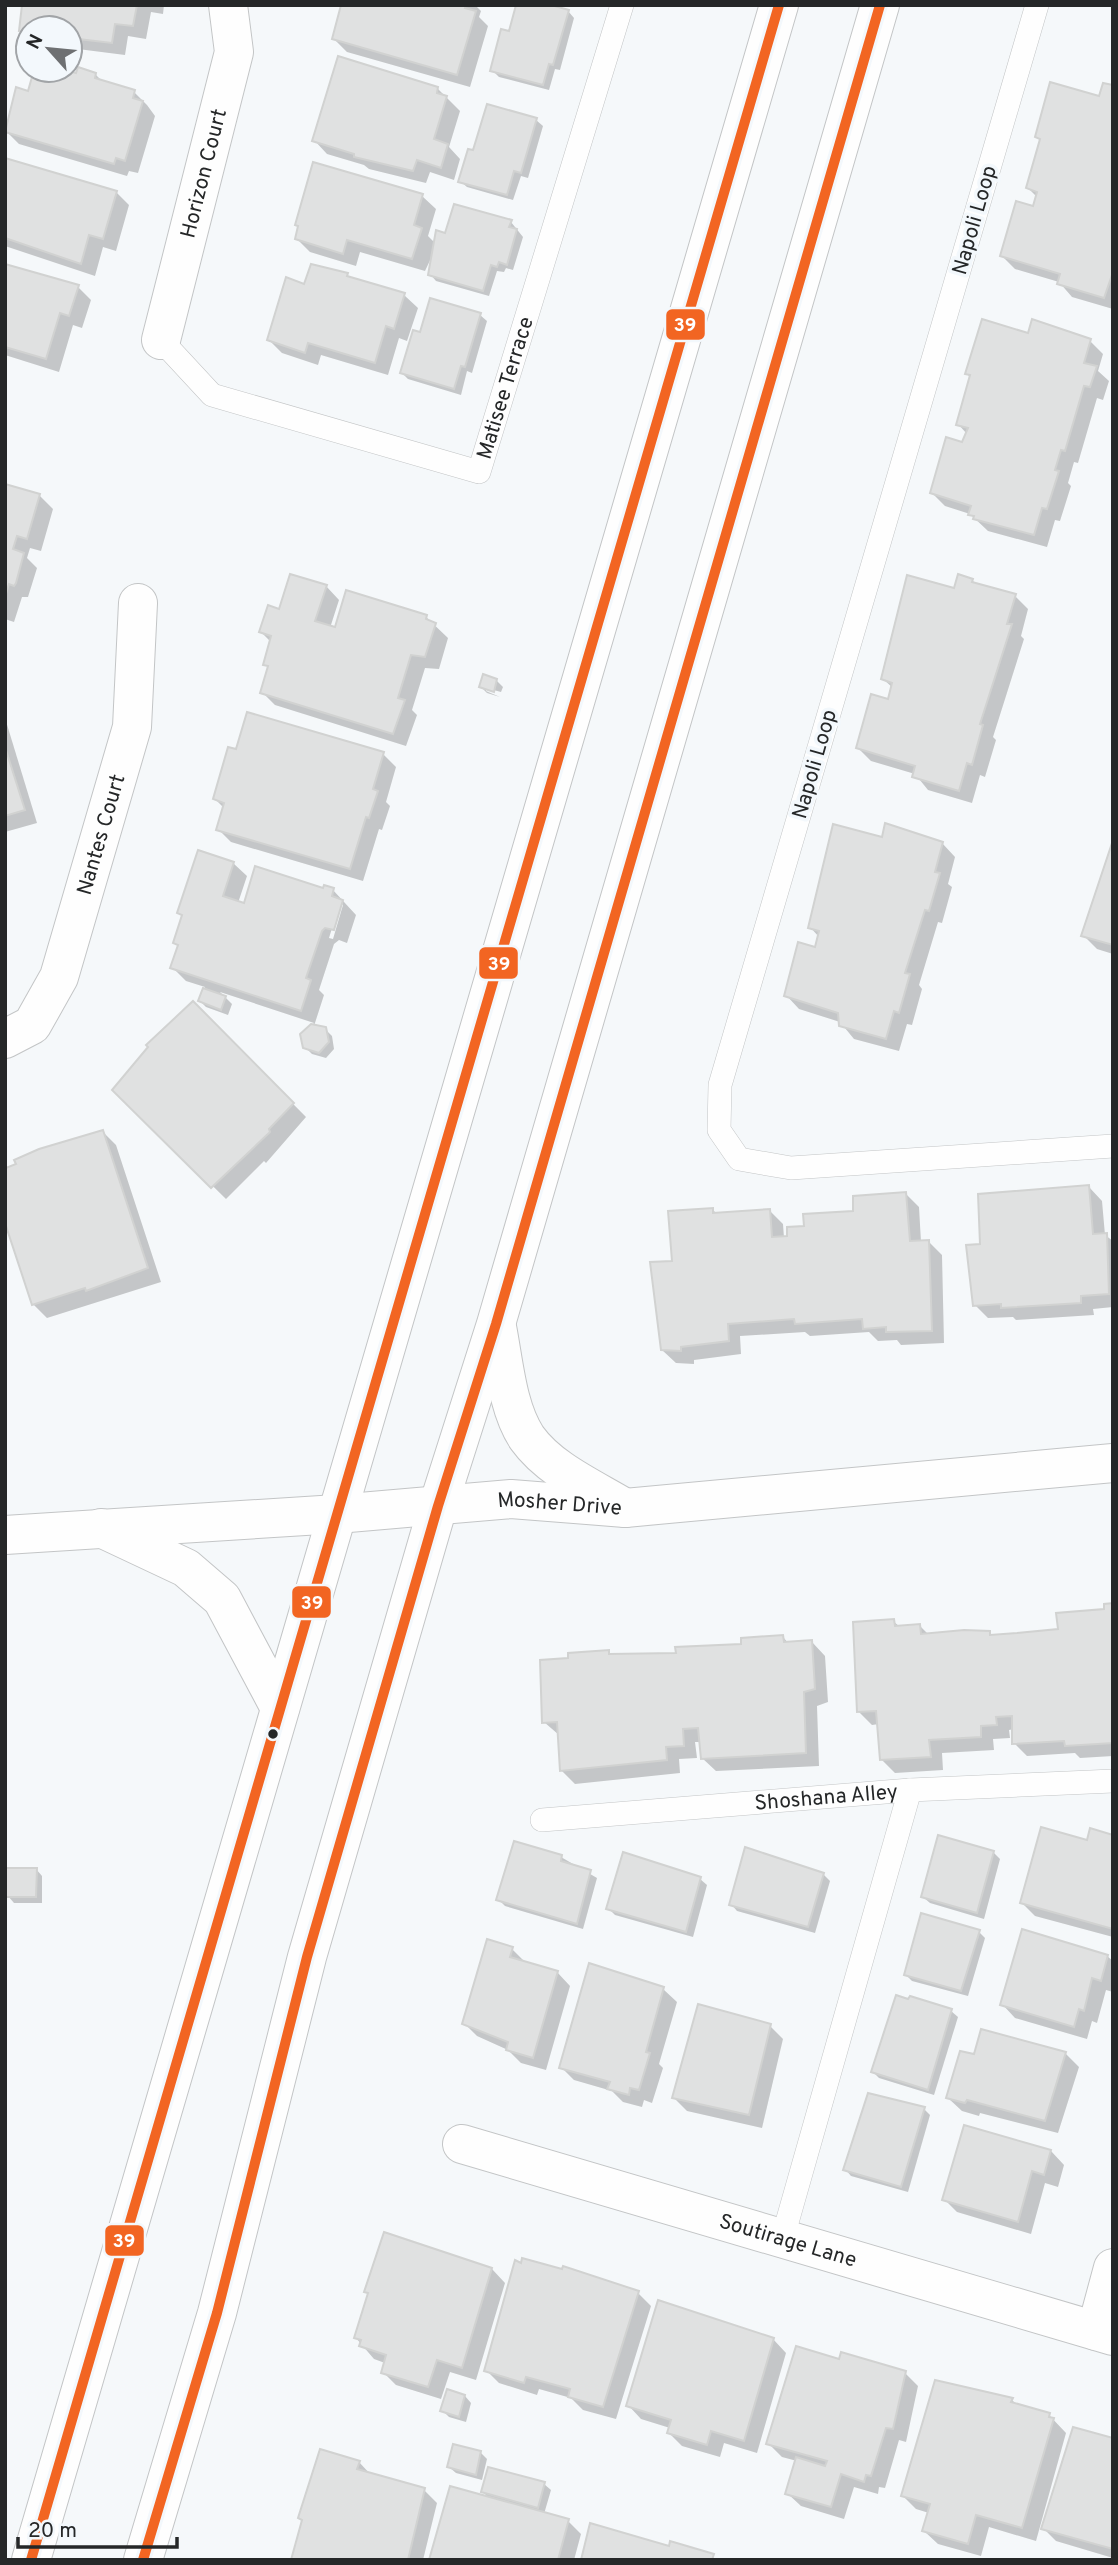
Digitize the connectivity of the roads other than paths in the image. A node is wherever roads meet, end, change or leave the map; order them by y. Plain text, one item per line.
1 (228, 5) edge
2 (622, 5) edge
3 (779, 5) edge
4 (880, 5) edge
5 (1037, 5) edge
6 (161, 340) joint
7 (138, 603) dead end
8 (5, 1039) edge
9 (1113, 1146) edge
10 (496, 1324) junction
11 (1113, 1463) edge
12 (438, 1506) junction
13 (625, 1508) junction
14 (337, 1514) junction
15 (101, 1528) junction
16 (5, 1535) edge
17 (280, 1708) junction
18 (1113, 1782) edge
19 (910, 1790) junction
20 (542, 1820) dead end
21 (462, 2144) dead end
22 (782, 2240) junction
23 (1113, 2268) edge
24 (1105, 2333) edge
25 (31, 2560) edge
26 (143, 2560) edge

1 - 6 main road, Horizon Court
2 - 6 lane, Matisee Terrace
3 - 14 main road
4 - 10 main road
5 - 9 lane, Napoli Loop
7 - 8 main road, Nantes Court
10 - 12 main road
10 - 13 main road
11 - 13 main road, Mosher Drive
12 - 13 main road, Mosher Drive
12 - 14 main road, Mosher Drive
12 - 26 main road
14 - 15 main road, Mosher Drive
14 - 17 main road
15 - 16 main road, Mosher Drive
15 - 17 main road
17 - 25 main road
18 - 19 lane, Shoshana Alley
19 - 20 lane, Shoshana Alley
19 - 22 lane
21 - 22 main road, Soutirage Lane
22 - 24 main road, Soutirage Lane
23 - 24 main road

